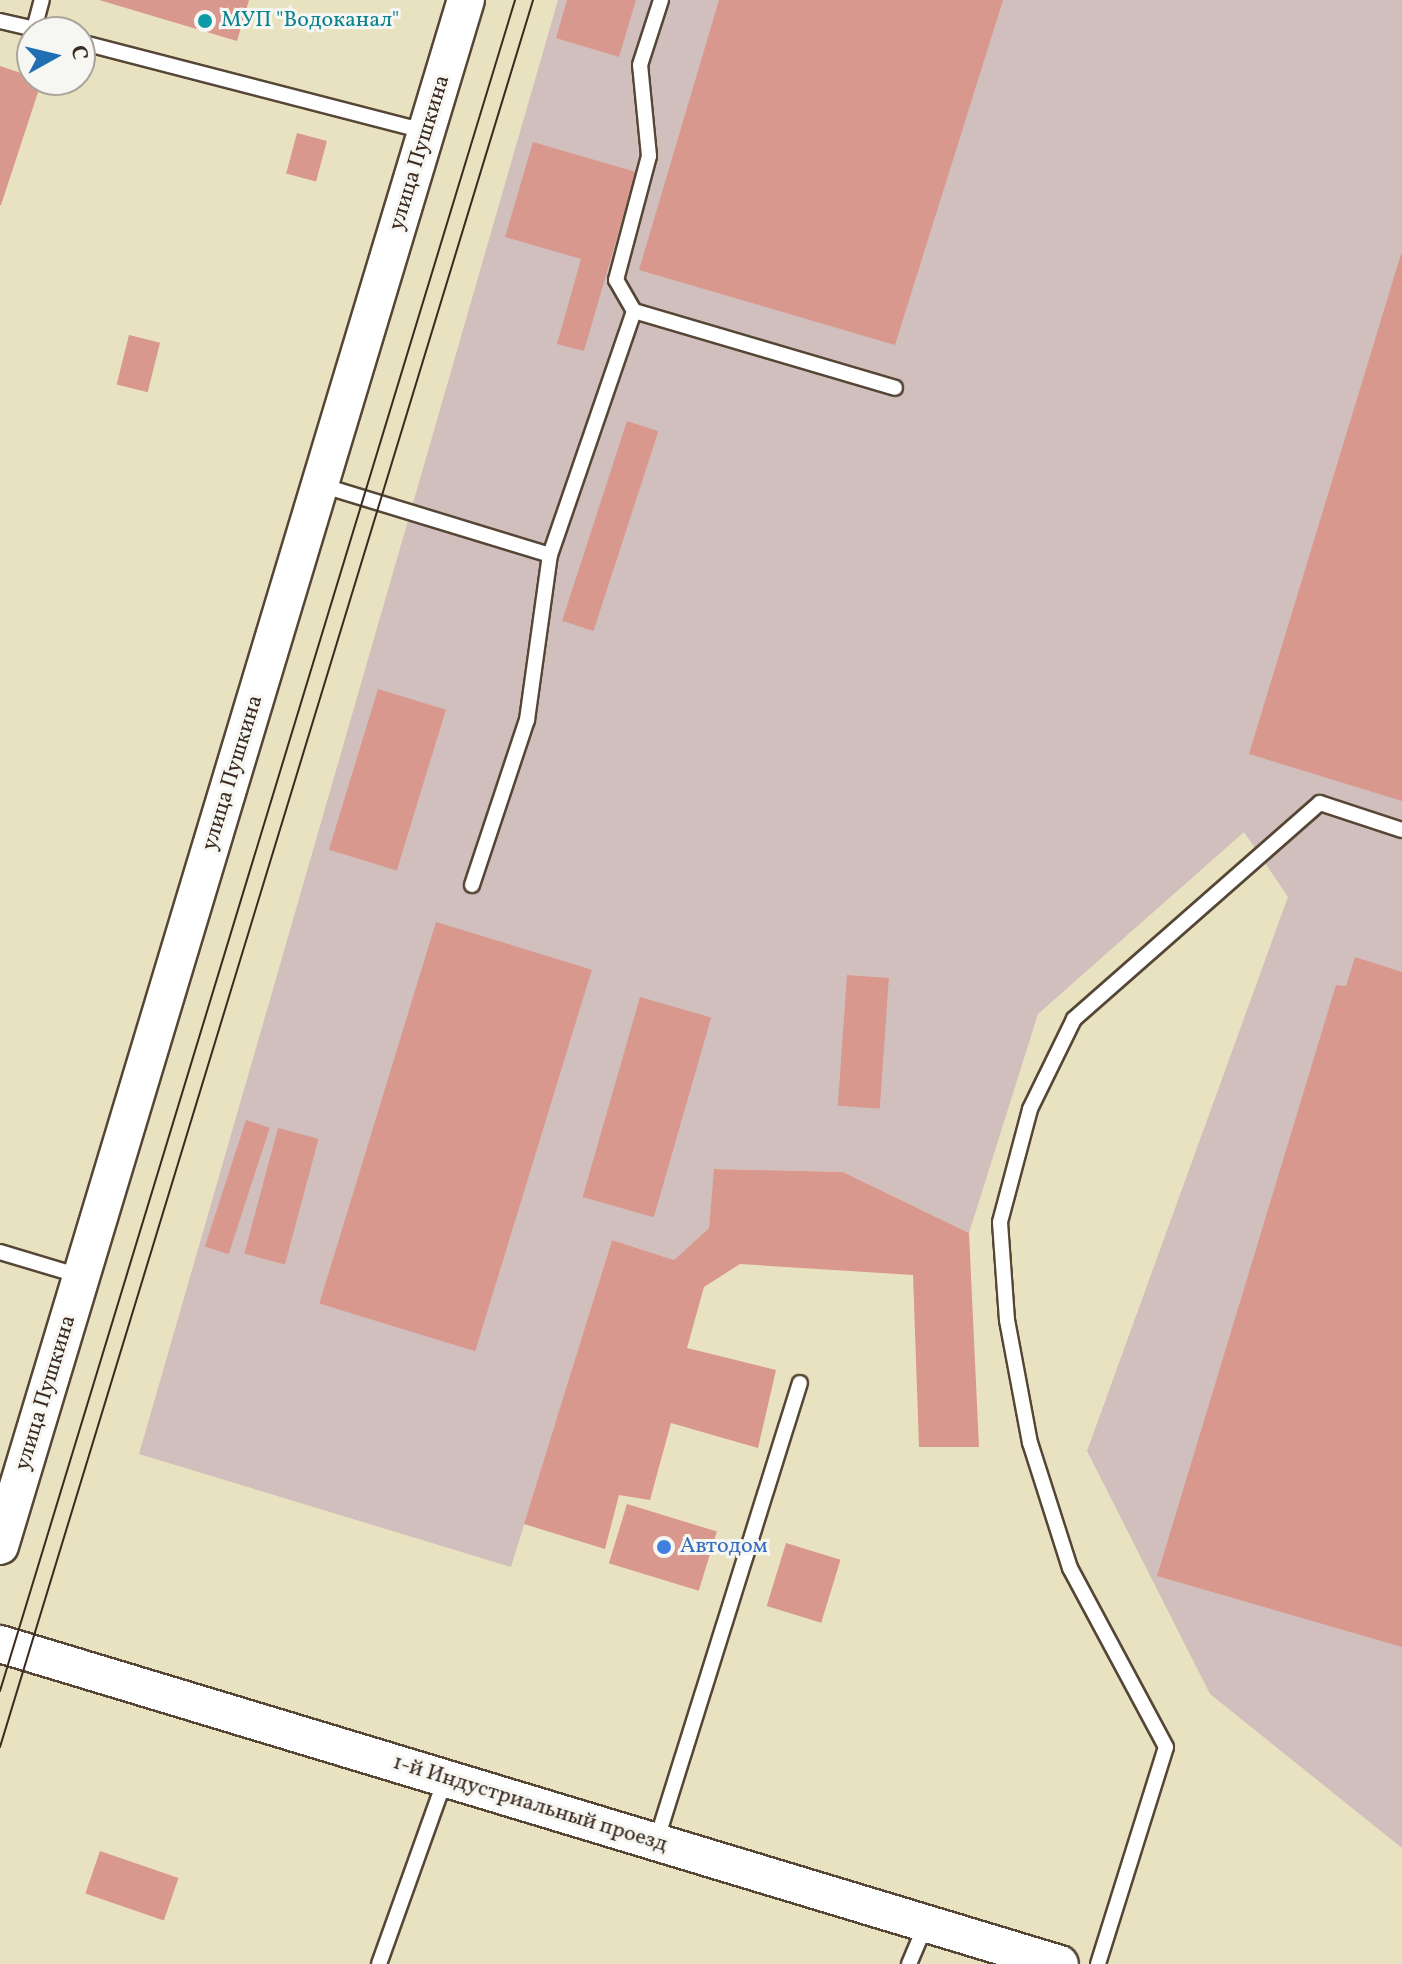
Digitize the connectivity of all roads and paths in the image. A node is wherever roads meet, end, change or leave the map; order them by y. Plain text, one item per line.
1 (466, 0) edge
2 (661, 0) edge
3 (96, 46) edge
4 (426, 131) junction
5 (634, 311) junction
6 (895, 388) dead end
7 (319, 485) junction
8 (550, 555) junction
9 (1402, 830) edge
10 (472, 885) dead end
11 (0, 1252) edge
12 (81, 1277) junction
13 (800, 1383) dead end
14 (0, 1546) edge
15 (0, 1644) edge
16 (446, 1779) junction
17 (655, 1842) junction
18 (926, 1923) junction
19 (379, 1964) edge
20 (909, 1964) edge
21 (1060, 1964) edge
22 (1098, 1964) edge

1 - 4 street, улица Пушкина
2 - 5 lane
3 - 4 lane
4 - 7 street, улица Пушкина
5 - 6 lane
5 - 8 lane
7 - 8 lane
7 - 12 street, улица Пушкина
8 - 10 lane
9 - 22 lane
11 - 12 lane
12 - 14 street, улица Пушкина
13 - 17 lane
15 - 16 street, 1-й Индустриальный проезд
16 - 17 street, 1-й Индустриальный проезд
16 - 19 lane
17 - 18 street, 1-й Индустриальный проезд
18 - 20 lane
18 - 21 street, 1-й Индустриальный проезд

